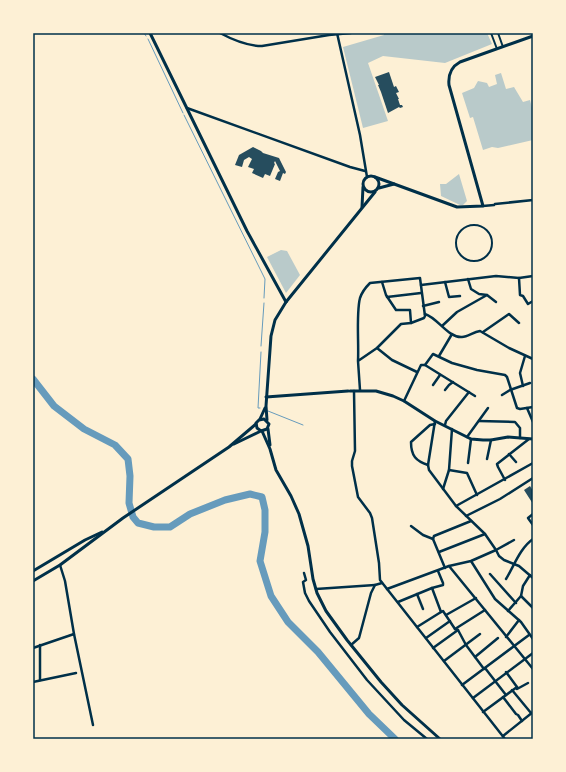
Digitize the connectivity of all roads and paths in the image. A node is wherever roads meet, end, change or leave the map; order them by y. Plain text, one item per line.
1 (150, 33) edge
2 (220, 33) edge
3 (351, 33) edge
4 (491, 33) edge
5 (498, 33) edge
6 (337, 34) edge
7 (533, 36) edge
8 (503, 47) junction
9 (497, 49) junction
10 (186, 108) junction
11 (365, 171) junction
12 (367, 177) junction
13 (374, 177) junction
14 (396, 183) junction
15 (363, 185) junction
16 (379, 188) junction
17 (375, 192) junction
18 (533, 200) edge
19 (483, 206) junction
20 (362, 208) junction
21 (473, 261) joint
22 (533, 276) edge
23 (519, 278) junction
24 (468, 279) junction
25 (382, 282) junction
26 (445, 282) junction
27 (421, 286) junction
28 (421, 293) junction
29 (487, 294) junction
30 (460, 296) dead end
31 (387, 297) junction
32 (533, 301) edge
33 (286, 302) junction
34 (439, 302) dead end
35 (496, 302) dead end
36 (423, 306) junction
37 (425, 314) junction
38 (411, 323) junction
39 (519, 323) dead end
40 (442, 326) junction
41 (483, 332) junction
42 (452, 334) junction
43 (377, 348) junction
44 (439, 356) junction
45 (525, 356) junction
46 (533, 359) edge
47 (358, 361) junction
48 (425, 365) junction
49 (417, 372) junction
50 (440, 375) junction
51 (453, 382) junction
52 (530, 384) dead end
53 (433, 385) dead end
54 (523, 386) junction
55 (354, 390) junction
56 (360, 390) junction
57 (445, 390) dead end
58 (510, 390) junction
59 (469, 392) junction
60 (502, 395) dead end
61 (475, 396) dead end
62 (266, 397) junction
63 (404, 401) junction
64 (266, 406) junction
65 (532, 407) edge
66 (488, 408) dead end
67 (528, 408) junction
68 (260, 419) junction
69 (267, 420) junction
70 (479, 421) junction
71 (435, 422) junction
72 (533, 422) edge
73 (256, 424) junction
74 (445, 425) junction
75 (268, 428) junction
76 (452, 429) junction
77 (262, 431) junction
78 (467, 437) junction
79 (471, 438) junction
80 (520, 438) junction
81 (531, 439) edge
82 (491, 440) junction
83 (229, 447) junction
84 (270, 449) junction
85 (509, 454) junction
86 (487, 459) dead end
87 (516, 462) dead end
88 (468, 463) dead end
89 (533, 463) edge
90 (428, 465) junction
91 (449, 470) junction
92 (533, 478) edge
93 (505, 480) junction
94 (443, 490) junction
95 (477, 495) junction
96 (456, 506) junction
97 (533, 514) edge
98 (466, 516) junction
99 (471, 521) junction
100 (533, 525) edge
101 (411, 526) dead end
102 (107, 529) junction
103 (485, 534) junction
104 (533, 539) edge
105 (433, 540) junction
106 (514, 540) dead end
107 (496, 550) junction
108 (439, 552) junction
109 (472, 561) junction
110 (516, 564) junction
111 (60, 565) junction
112 (449, 566) junction
113 (445, 568) junction
114 (33, 571) edge
115 (438, 571) junction
116 (304, 573) dead end
117 (490, 574) dead end
118 (530, 575) junction
119 (533, 578) edge
120 (506, 579) dead end
121 (33, 581) edge
122 (382, 583) junction
123 (375, 585) junction
124 (432, 588) junction
125 (316, 589) junction
126 (387, 589) junction
127 (417, 594) junction
128 (521, 596) junction
129 (476, 598) junction
130 (398, 602) junction
131 (516, 603) junction
132 (533, 608) edge
133 (423, 609) dead end
134 (485, 610) junction
135 (441, 612) junction
136 (508, 612) junction
137 (446, 615) junction
138 (519, 620) junction
139 (450, 621) junction
140 (417, 626) junction
141 (456, 629) junction
142 (74, 634) junction
143 (480, 634) dead end
144 (530, 635) junction
145 (506, 637) junction
146 (426, 638) junction
147 (498, 638) dead end
148 (533, 639) edge
149 (40, 645) junction
150 (351, 645) junction
151 (466, 645) junction
152 (513, 646) junction
153 (33, 648) edge
154 (433, 648) junction
155 (533, 652) edge
156 (475, 657) junction
157 (524, 658) junction
158 (444, 661) junction
159 (484, 668) junction
160 (533, 669) edge
161 (506, 672) junction
162 (76, 673) dead end
163 (40, 680) junction
164 (496, 681) junction
165 (33, 682) edge
166 (528, 684) dead end
167 (462, 685) junction
168 (517, 687) junction
169 (512, 690) junction
170 (505, 696) junction
171 (472, 698) junction
172 (483, 712) junction
173 (532, 713) edge
174 (522, 721) junction
175 (93, 725) dead end
176 (503, 736) junction
177 (427, 739) edge
178 (440, 739) edge
179 (505, 739) edge

1 - 10 street
2 - 6 street
3 - 6 street
4 - 9 street
5 - 8 street
6 - 11 street
7 - 8 street
8 - 9 street
9 - 19 street
10 - 11 street
10 - 33 street
11 - 12 street
12 - 13 street
12 - 15 street
13 - 14 street
13 - 16 street
14 - 16 street
14 - 19 street
15 - 17 street
15 - 20 street
16 - 17 street
17 - 20 street
18 - 19 street
20 - 33 street
21 - 21 street
22 - 23 street
23 - 24 street
23 - 32 street
24 - 26 street
24 - 29 street
25 - 27 street
25 - 31 street
25 - 47 street
26 - 27 street
26 - 30 street
27 - 28 street
28 - 31 street
28 - 36 street
29 - 35 street
29 - 40 street
31 - 38 street
33 - 62 street
34 - 36 street
36 - 37 street
37 - 38 street
37 - 40 street
38 - 43 street
39 - 41 street
40 - 42 street
41 - 42 street
41 - 45 street
42 - 44 street
43 - 47 street
43 - 49 street
44 - 48 street
44 - 58 street
45 - 46 street
45 - 54 street
47 - 56 street
48 - 49 street
48 - 50 street
49 - 63 street
50 - 51 street
50 - 53 street
51 - 57 street
51 - 59 street
52 - 54 street
54 - 58 street
55 - 56 street
55 - 62 street
55 - 122 street
56 - 63 street
58 - 60 street
58 - 67 street
59 - 61 street
59 - 74 street
62 - 64 street
63 - 71 street
64 - 68 street
64 - 69 street
65 - 67 street
66 - 70 street
67 - 72 street
68 - 69 street
68 - 73 street
69 - 75 street
70 - 78 street
70 - 80 street
71 - 74 street
71 - 90 street
71 - 90 street
73 - 77 street
73 - 83 street
74 - 76 street
75 - 77 street
75 - 84 street
76 - 78 street
76 - 91 street
77 - 83 street
77 - 84 street
78 - 79 street
79 - 82 street
79 - 88 street
80 - 81 street
80 - 82 street
81 - 85 street
82 - 86 street
83 - 102 street
84 - 125 street
85 - 87 street
85 - 93 street
89 - 93 street
90 - 94 street
91 - 94 street
91 - 95 street
92 - 98 street
93 - 95 street
94 - 96 street
95 - 96 street
96 - 98 street
97 - 100 street
98 - 99 street
99 - 103 street
99 - 105 street
101 - 105 street
102 - 111 street
102 - 114 street
103 - 107 street
103 - 108 street
104 - 110 street
105 - 108 street
106 - 107 street
107 - 109 street
107 - 110 street
108 - 113 street
109 - 112 street
109 - 136 street
110 - 118 street
110 - 120 street
111 - 121 street
111 - 142 street
112 - 113 street
112 - 129 street
113 - 115 street
115 - 124 street
115 - 126 street
116 - 177 street
117 - 131 street
118 - 119 street
118 - 128 street
122 - 123 street
122 - 126 street
123 - 125 street
123 - 150 street
124 - 127 street
124 - 135 street
125 - 150 street
126 - 130 street
127 - 130 street
127 - 133 street
128 - 131 street
128 - 132 street
129 - 134 street
129 - 137 street
130 - 140 street
131 - 136 street
134 - 141 street
134 - 145 street
135 - 137 street
135 - 140 street
136 - 138 street
137 - 139 street
138 - 144 street
138 - 145 street
139 - 141 street
139 - 146 street
140 - 146 street
141 - 151 street
141 - 154 street
142 - 149 street
142 - 175 street
143 - 151 street
144 - 148 street
144 - 152 street
145 - 152 street
146 - 154 street
147 - 156 street
149 - 153 street
149 - 163 street
150 - 178 street
151 - 156 street
151 - 158 street
152 - 157 street
152 - 159 street
154 - 158 street
155 - 157 street
156 - 159 street
157 - 160 street
157 - 161 street
158 - 167 street
159 - 164 street
159 - 167 street
161 - 164 street
161 - 168 street
162 - 163 street
163 - 165 street
164 - 170 street
164 - 171 street
166 - 168 street
167 - 171 street
168 - 169 street
169 - 170 street
169 - 173 street
170 - 172 street
170 - 174 street
171 - 172 street
172 - 176 street
173 - 174 street
174 - 176 street
176 - 179 street

